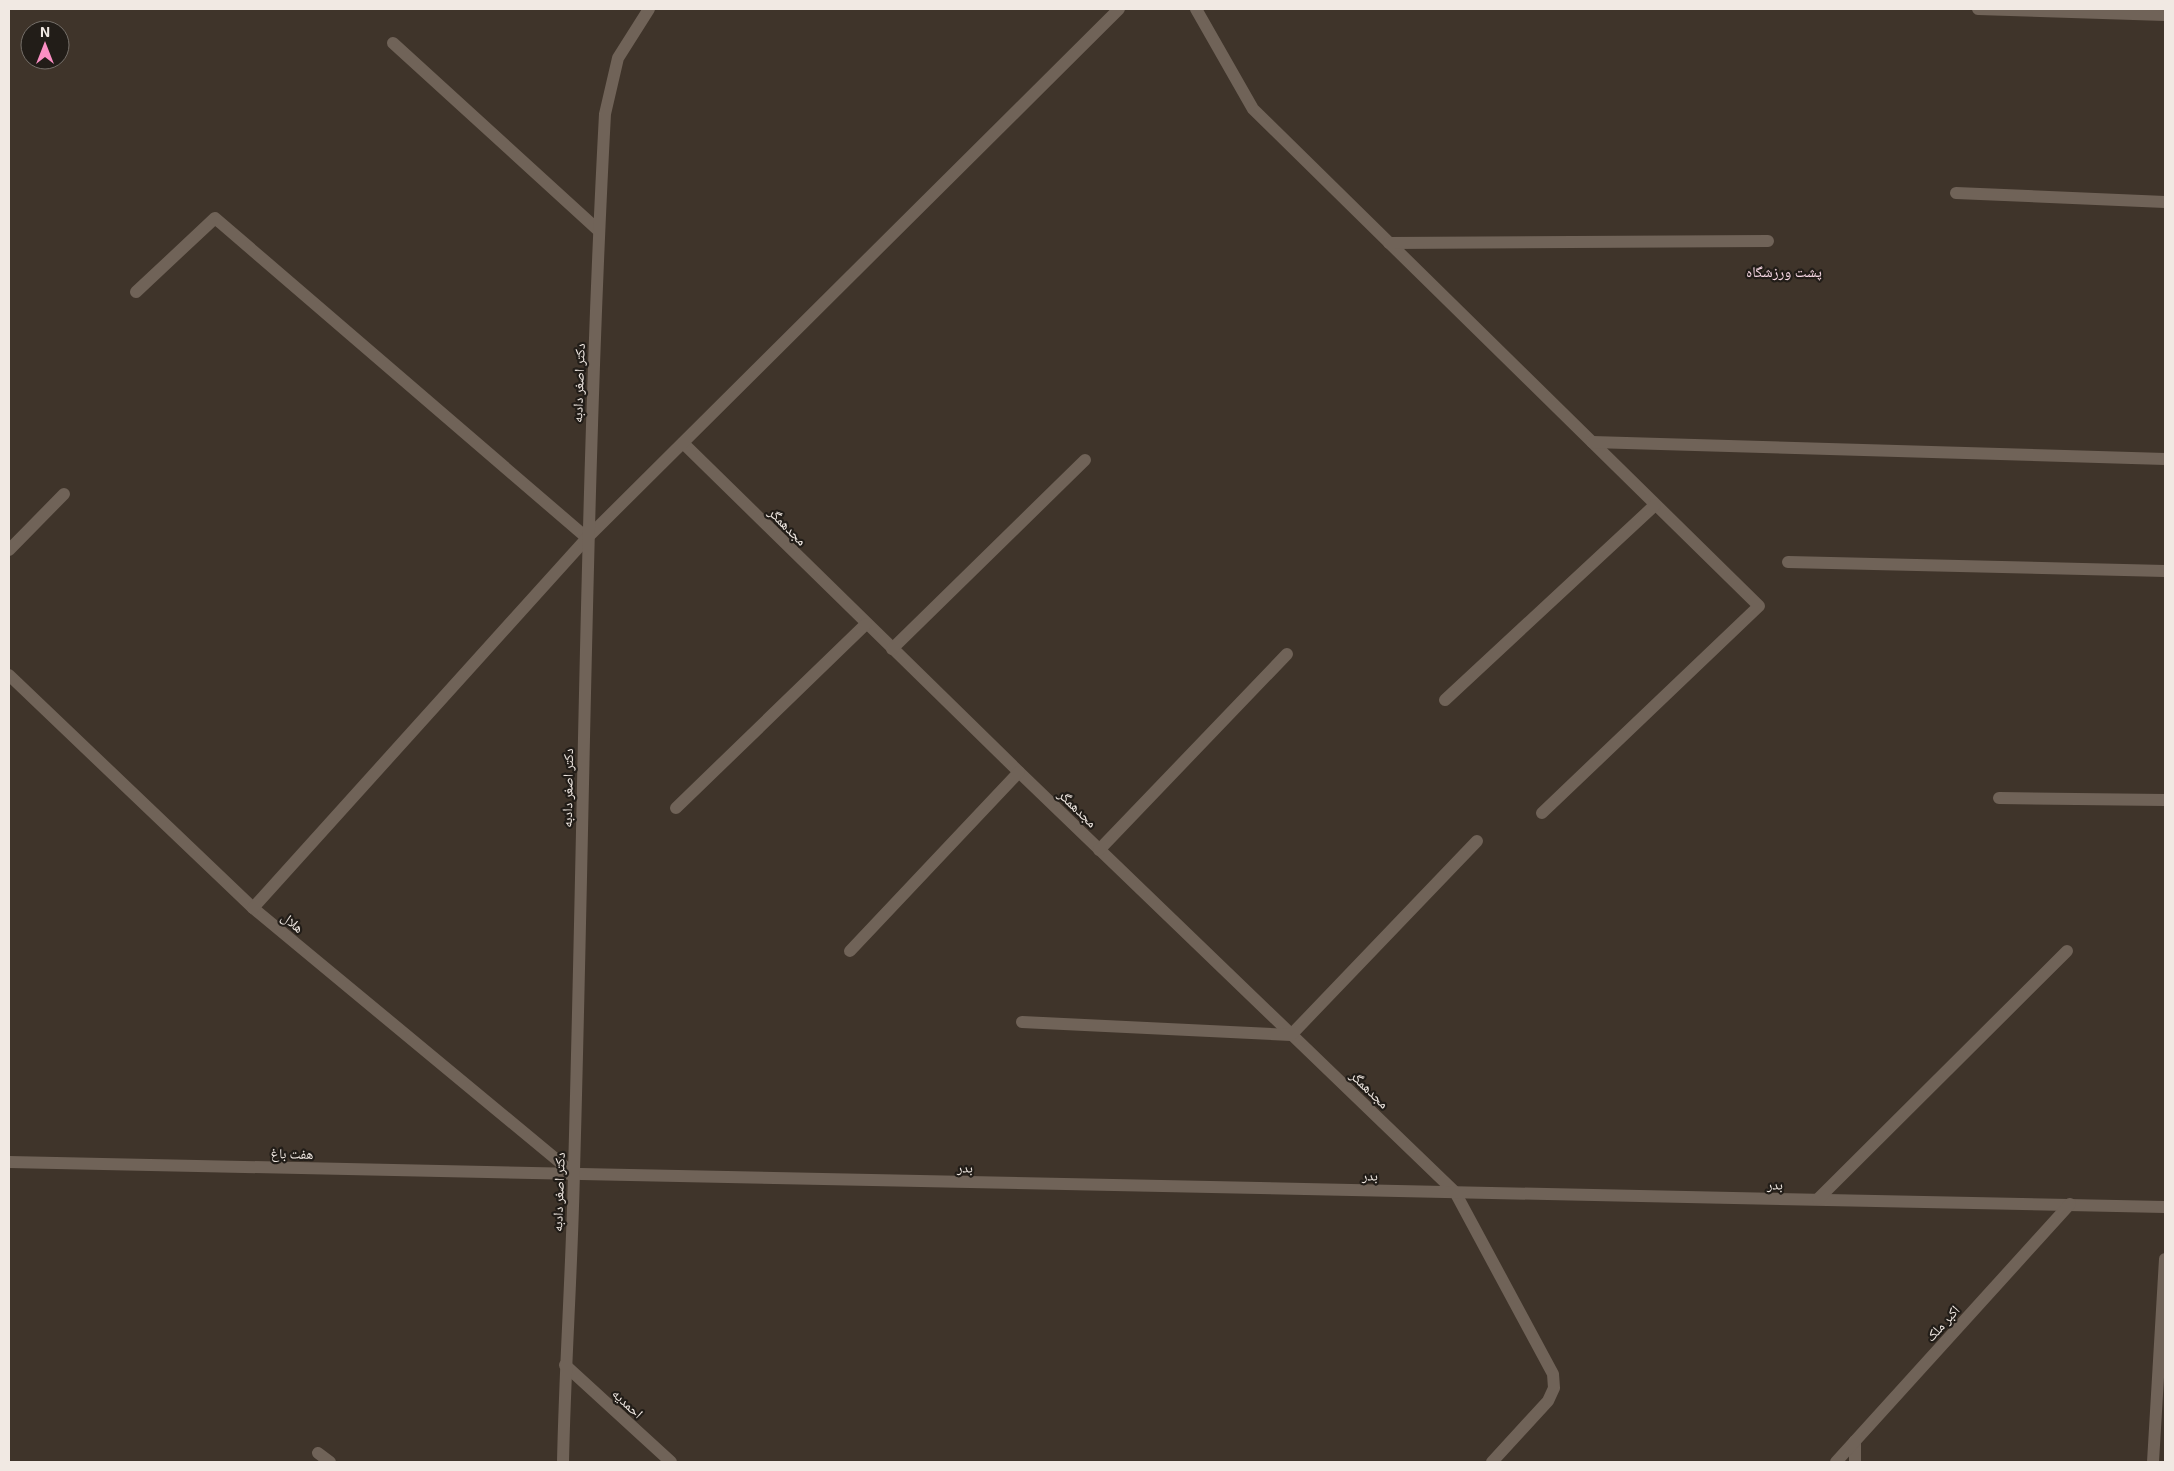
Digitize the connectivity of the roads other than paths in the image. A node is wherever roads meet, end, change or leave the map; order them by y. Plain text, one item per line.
1 (649, 9) edge
2 (1119, 9) edge
3 (1196, 9) edge
4 (1978, 9) edge
5 (2165, 15) edge
6 (393, 43) dead end
7 (1956, 193) dead end
8 (2165, 202) edge
9 (598, 230) junction
10 (1768, 241) dead end
11 (1390, 243) junction
12 (136, 292) dead end
13 (1592, 442) junction
14 (683, 443) junction
15 (1085, 460) dead end
16 (2165, 460) edge
17 (64, 494) dead end
18 (1656, 505) junction
19 (587, 538) junction
20 (9, 550) edge
21 (1788, 562) dead end
22 (2165, 571) edge
23 (866, 624) junction
24 (892, 649) junction
25 (1287, 654) dead end
26 (9, 675) edge
27 (1445, 700) dead end
28 (1019, 772) junction
29 (1999, 798) dead end
30 (2165, 800) edge
31 (676, 808) dead end
32 (1542, 813) dead end
33 (1477, 841) dead end
34 (1099, 850) junction
35 (253, 908) junction
36 (850, 951) dead end
37 (2067, 951) dead end
38 (1022, 1022) dead end
39 (1291, 1034) junction
40 (9, 1162) edge
41 (574, 1174) junction
42 (1455, 1192) junction
43 (1818, 1199) junction
44 (2070, 1204) junction
45 (2165, 1206) edge
46 (2165, 1259) edge
47 (565, 1365) junction
48 (1855, 1441) junction
49 (318, 1453) dead end
50 (330, 1462) edge
51 (563, 1462) edge
52 (671, 1462) edge
53 (1492, 1462) edge
54 (1836, 1462) edge
55 (1855, 1462) edge
56 (2154, 1462) edge

1 - 9 street, دکتر اصغر دادبه
2 - 14 street
3 - 11 street
4 - 5 street
6 - 9 street
7 - 8 street
9 - 19 street, دکتر اصغر دادبه
10 - 11 street
11 - 13 street
12 - 19 street
13 - 16 street
13 - 18 street
14 - 19 street
14 - 23 street, مجدهمگر
15 - 24 street
17 - 20 street
18 - 27 street
18 - 32 street
19 - 35 street
19 - 41 street, دکتر اصغر دادبه
21 - 22 street
23 - 24 street, مجدهمگر
23 - 31 street
24 - 28 street, مجدهمگر
25 - 34 street
26 - 35 street, هلال
28 - 34 street, مجدهمگر
28 - 36 street
29 - 30 street
33 - 39 street
34 - 39 street, مجدهمگر
35 - 41 street, هلال
37 - 43 street
38 - 39 street
39 - 42 street, مجدهمگر
40 - 41 street, هفت باغ
41 - 42 street, بدر
41 - 47 street, دکتر اصغر دادبه
42 - 43 street, بدر
42 - 53 street, مجدهمگر
43 - 44 street, بدر
44 - 45 street, بدر
44 - 48 street, اکبر ملک
46 - 56 street
47 - 51 street, دکتر اصغر دادبه
47 - 52 street, احمدیه
48 - 54 street, اکبر ملک
48 - 55 street
49 - 50 street

